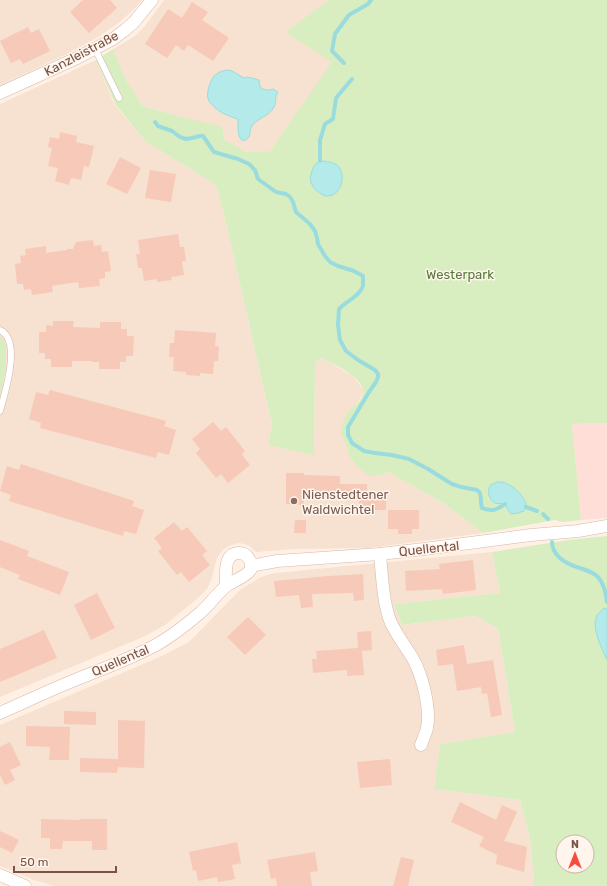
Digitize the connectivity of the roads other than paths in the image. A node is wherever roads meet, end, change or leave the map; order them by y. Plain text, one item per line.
1 (152, 0) edge
2 (95, 49) junction
3 (0, 93) edge
4 (119, 98) dead end
5 (0, 330) edge
6 (0, 411) edge
7 (607, 526) edge
8 (380, 554) junction
9 (251, 566) junction
10 (226, 585) junction
11 (0, 713) edge
12 (421, 745) dead end
13 (0, 875) edge
14 (25, 886) edge

1 - 2 street, Kanzleistraße
2 - 3 street, Kanzleistraße
2 - 4 lane
5 - 6 lane
7 - 8 street, Quellental
8 - 9 street, Quellental
8 - 12 street
9 - 10 street, Quellental
9 - 10 street
10 - 11 street, Quellental
13 - 14 street

